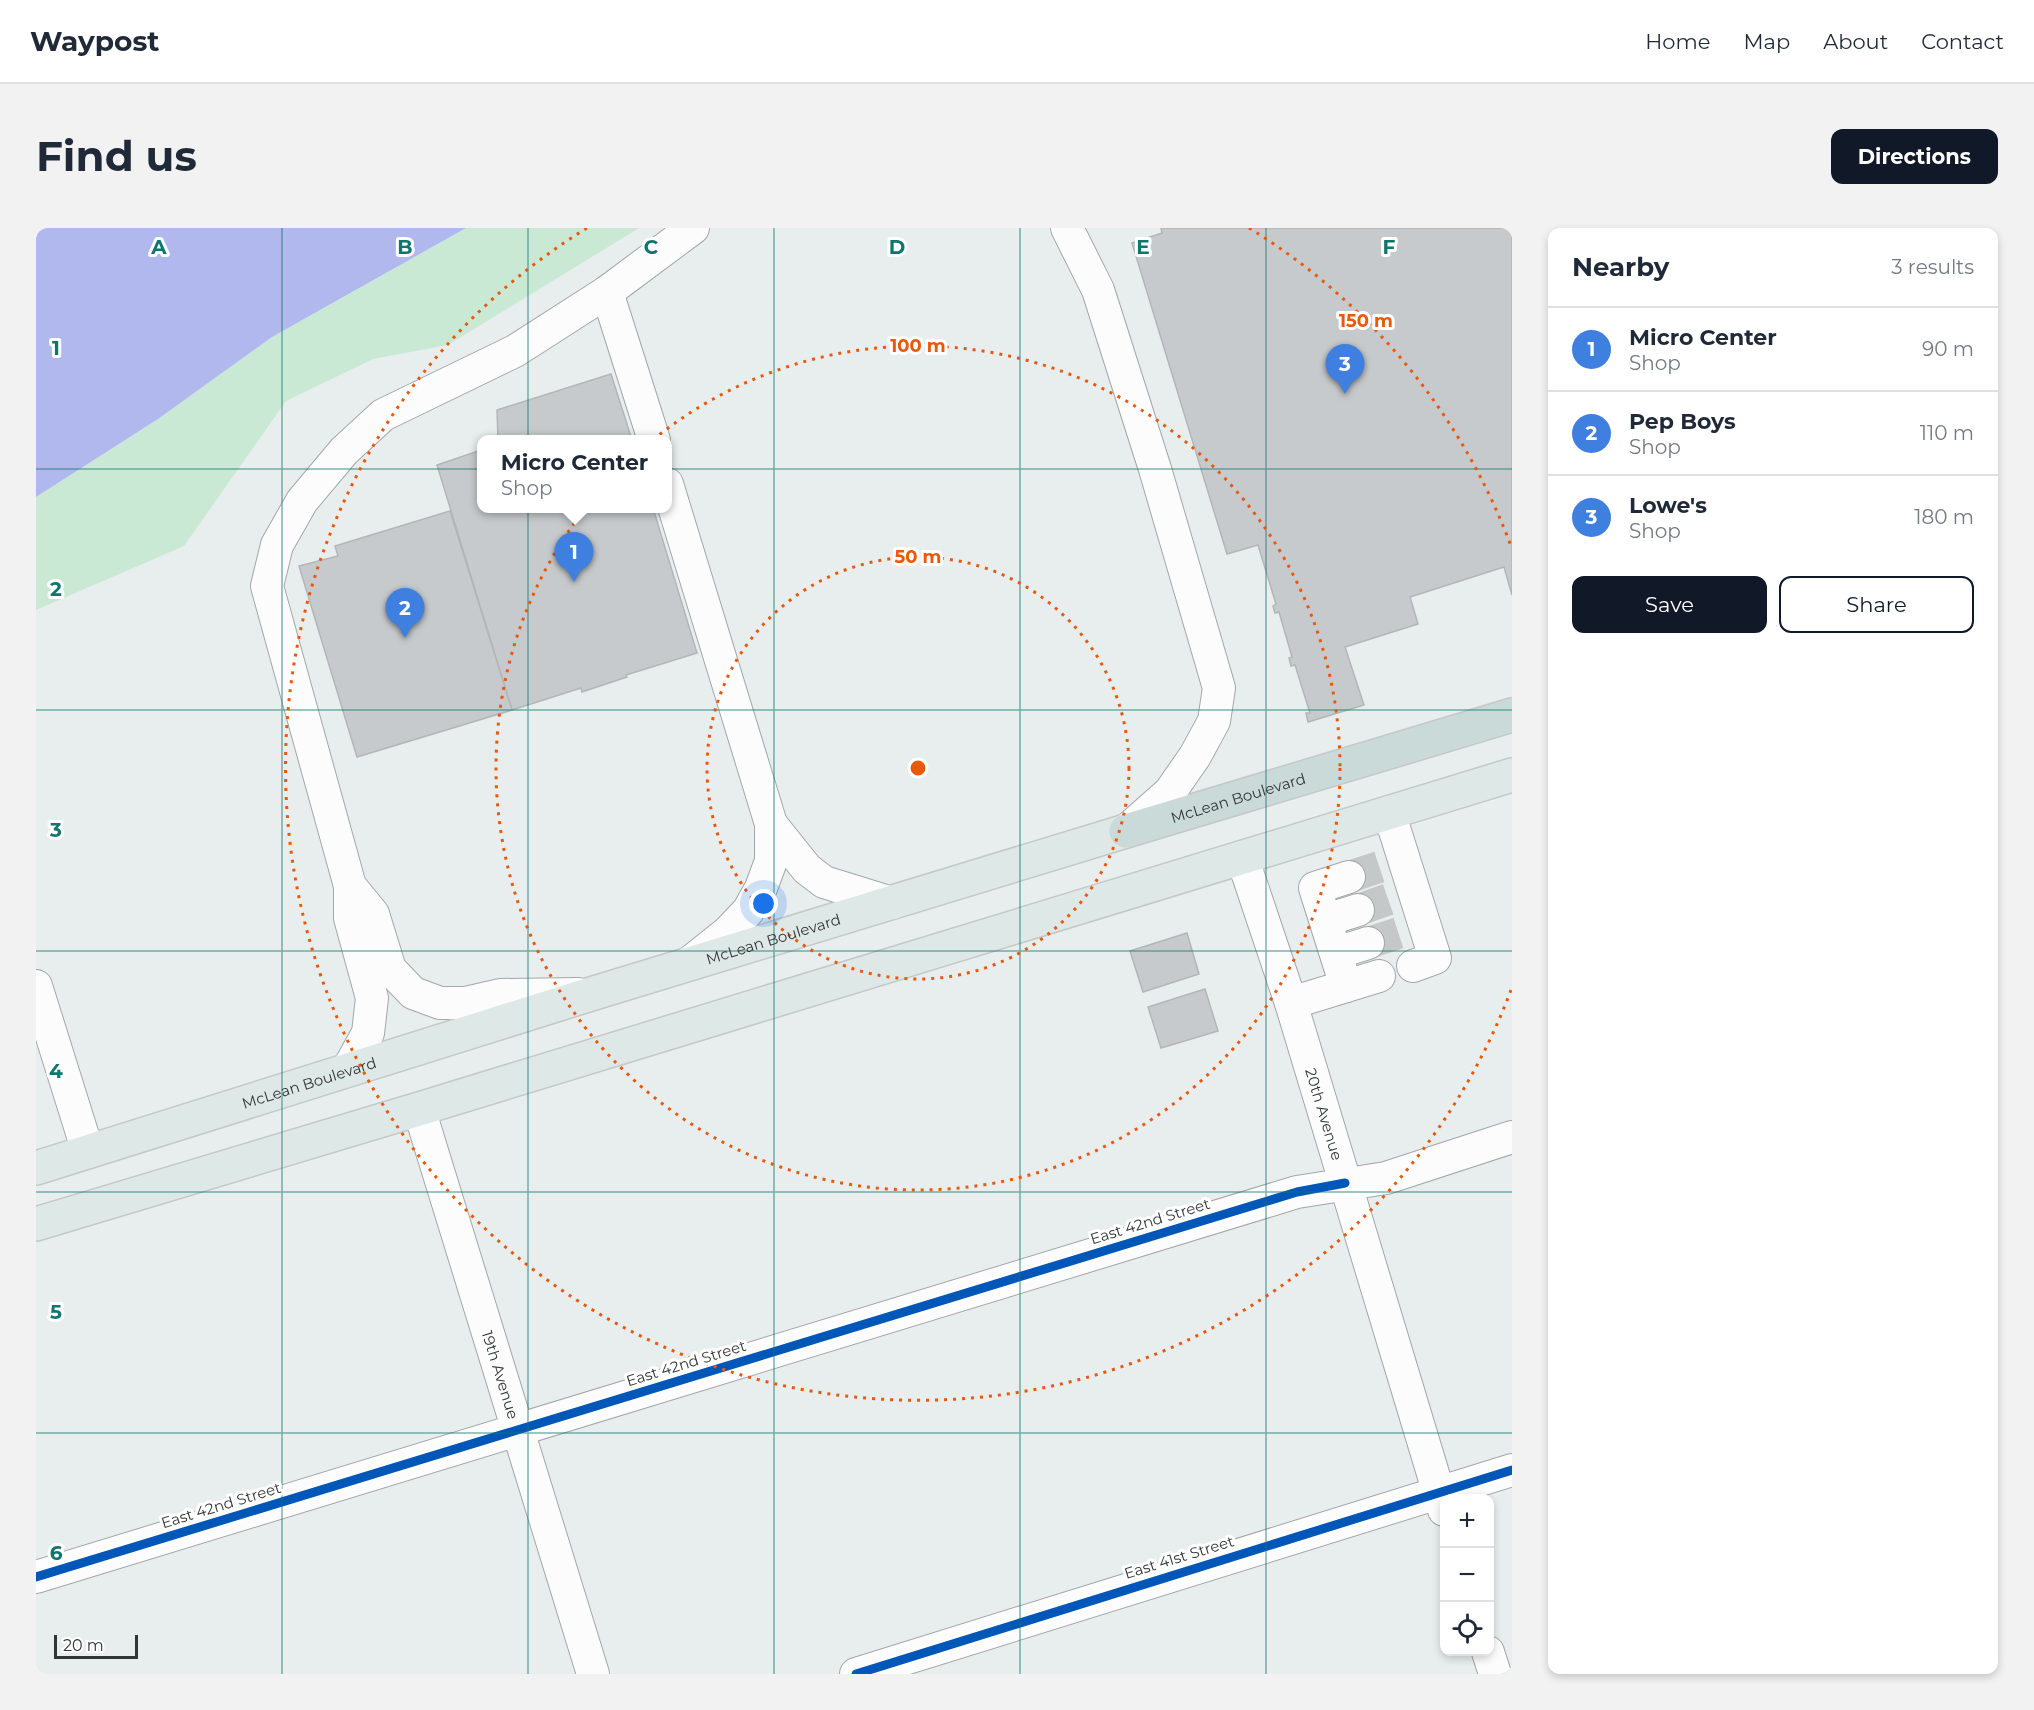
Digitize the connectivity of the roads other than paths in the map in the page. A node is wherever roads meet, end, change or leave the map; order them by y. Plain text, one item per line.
1 (693, 228) edge
2 (1066, 228) edge
3 (607, 292) junction
4 (652, 435) edge
5 (672, 500) edge
6 (1512, 715) edge
7 (1512, 775) edge
8 (1389, 812) junction
9 (771, 824) junction
10 (1126, 831) junction
11 (1242, 857) junction
12 (1349, 877) tunnel mouth
13 (350, 886) junction
14 (892, 903) junction
15 (1358, 910) tunnel mouth
16 (1326, 920) junction
17 (1368, 943) tunnel mouth
18 (1336, 953) junction
19 (1424, 962) dead end
20 (687, 964) junction
21 (1379, 976) tunnel mouth
22 (36, 986) edge
23 (1346, 986) junction
24 (591, 994) junction
25 (1291, 1003) junction
26 (348, 1069) junction
27 (419, 1109) junction
28 (1512, 1137) edge
29 (88, 1152) junction
30 (36, 1168) edge
31 (1345, 1183) junction
32 (36, 1224) edge
33 (518, 1430) junction
34 (1512, 1470) edge
35 (1440, 1494) edge
36 (1458, 1494) edge
37 (1440, 1502) edge
38 (36, 1577) edge
39 (1489, 1656) edge
40 (593, 1674) edge
41 (856, 1674) edge
42 (1495, 1674) edge

1 - 3 street
2 - 10 street
3 - 4 street
3 - 13 street
5 - 9 street
6 - 10 highway, McLean Boulevard
7 - 8 main road
8 - 11 main road
8 - 19 street
9 - 14 street
9 - 20 street
10 - 14 main road, McLean Boulevard
11 - 25 street, 20th Avenue
11 - 27 main road
12 - 16 street
13 - 24 street
13 - 26 street
14 - 20 main road, McLean Boulevard
15 - 16 street
16 - 18 street
17 - 18 street
18 - 23 street
20 - 24 main road, McLean Boulevard
21 - 23 street
22 - 29 street
23 - 25 street
24 - 26 main road, McLean Boulevard
25 - 31 street, 20th Avenue
26 - 29 main road, McLean Boulevard
27 - 32 main road
27 - 33 street, 19th Avenue
28 - 31 street, East 42nd Street
29 - 30 main road, McLean Boulevard
31 - 33 street, East 42nd Street
31 - 35 street, 20th Avenue
33 - 38 street, East 42nd Street
33 - 40 street, 19th Avenue
34 - 36 street, East 41st Street
37 - 41 street, East 41st Street
39 - 42 street

